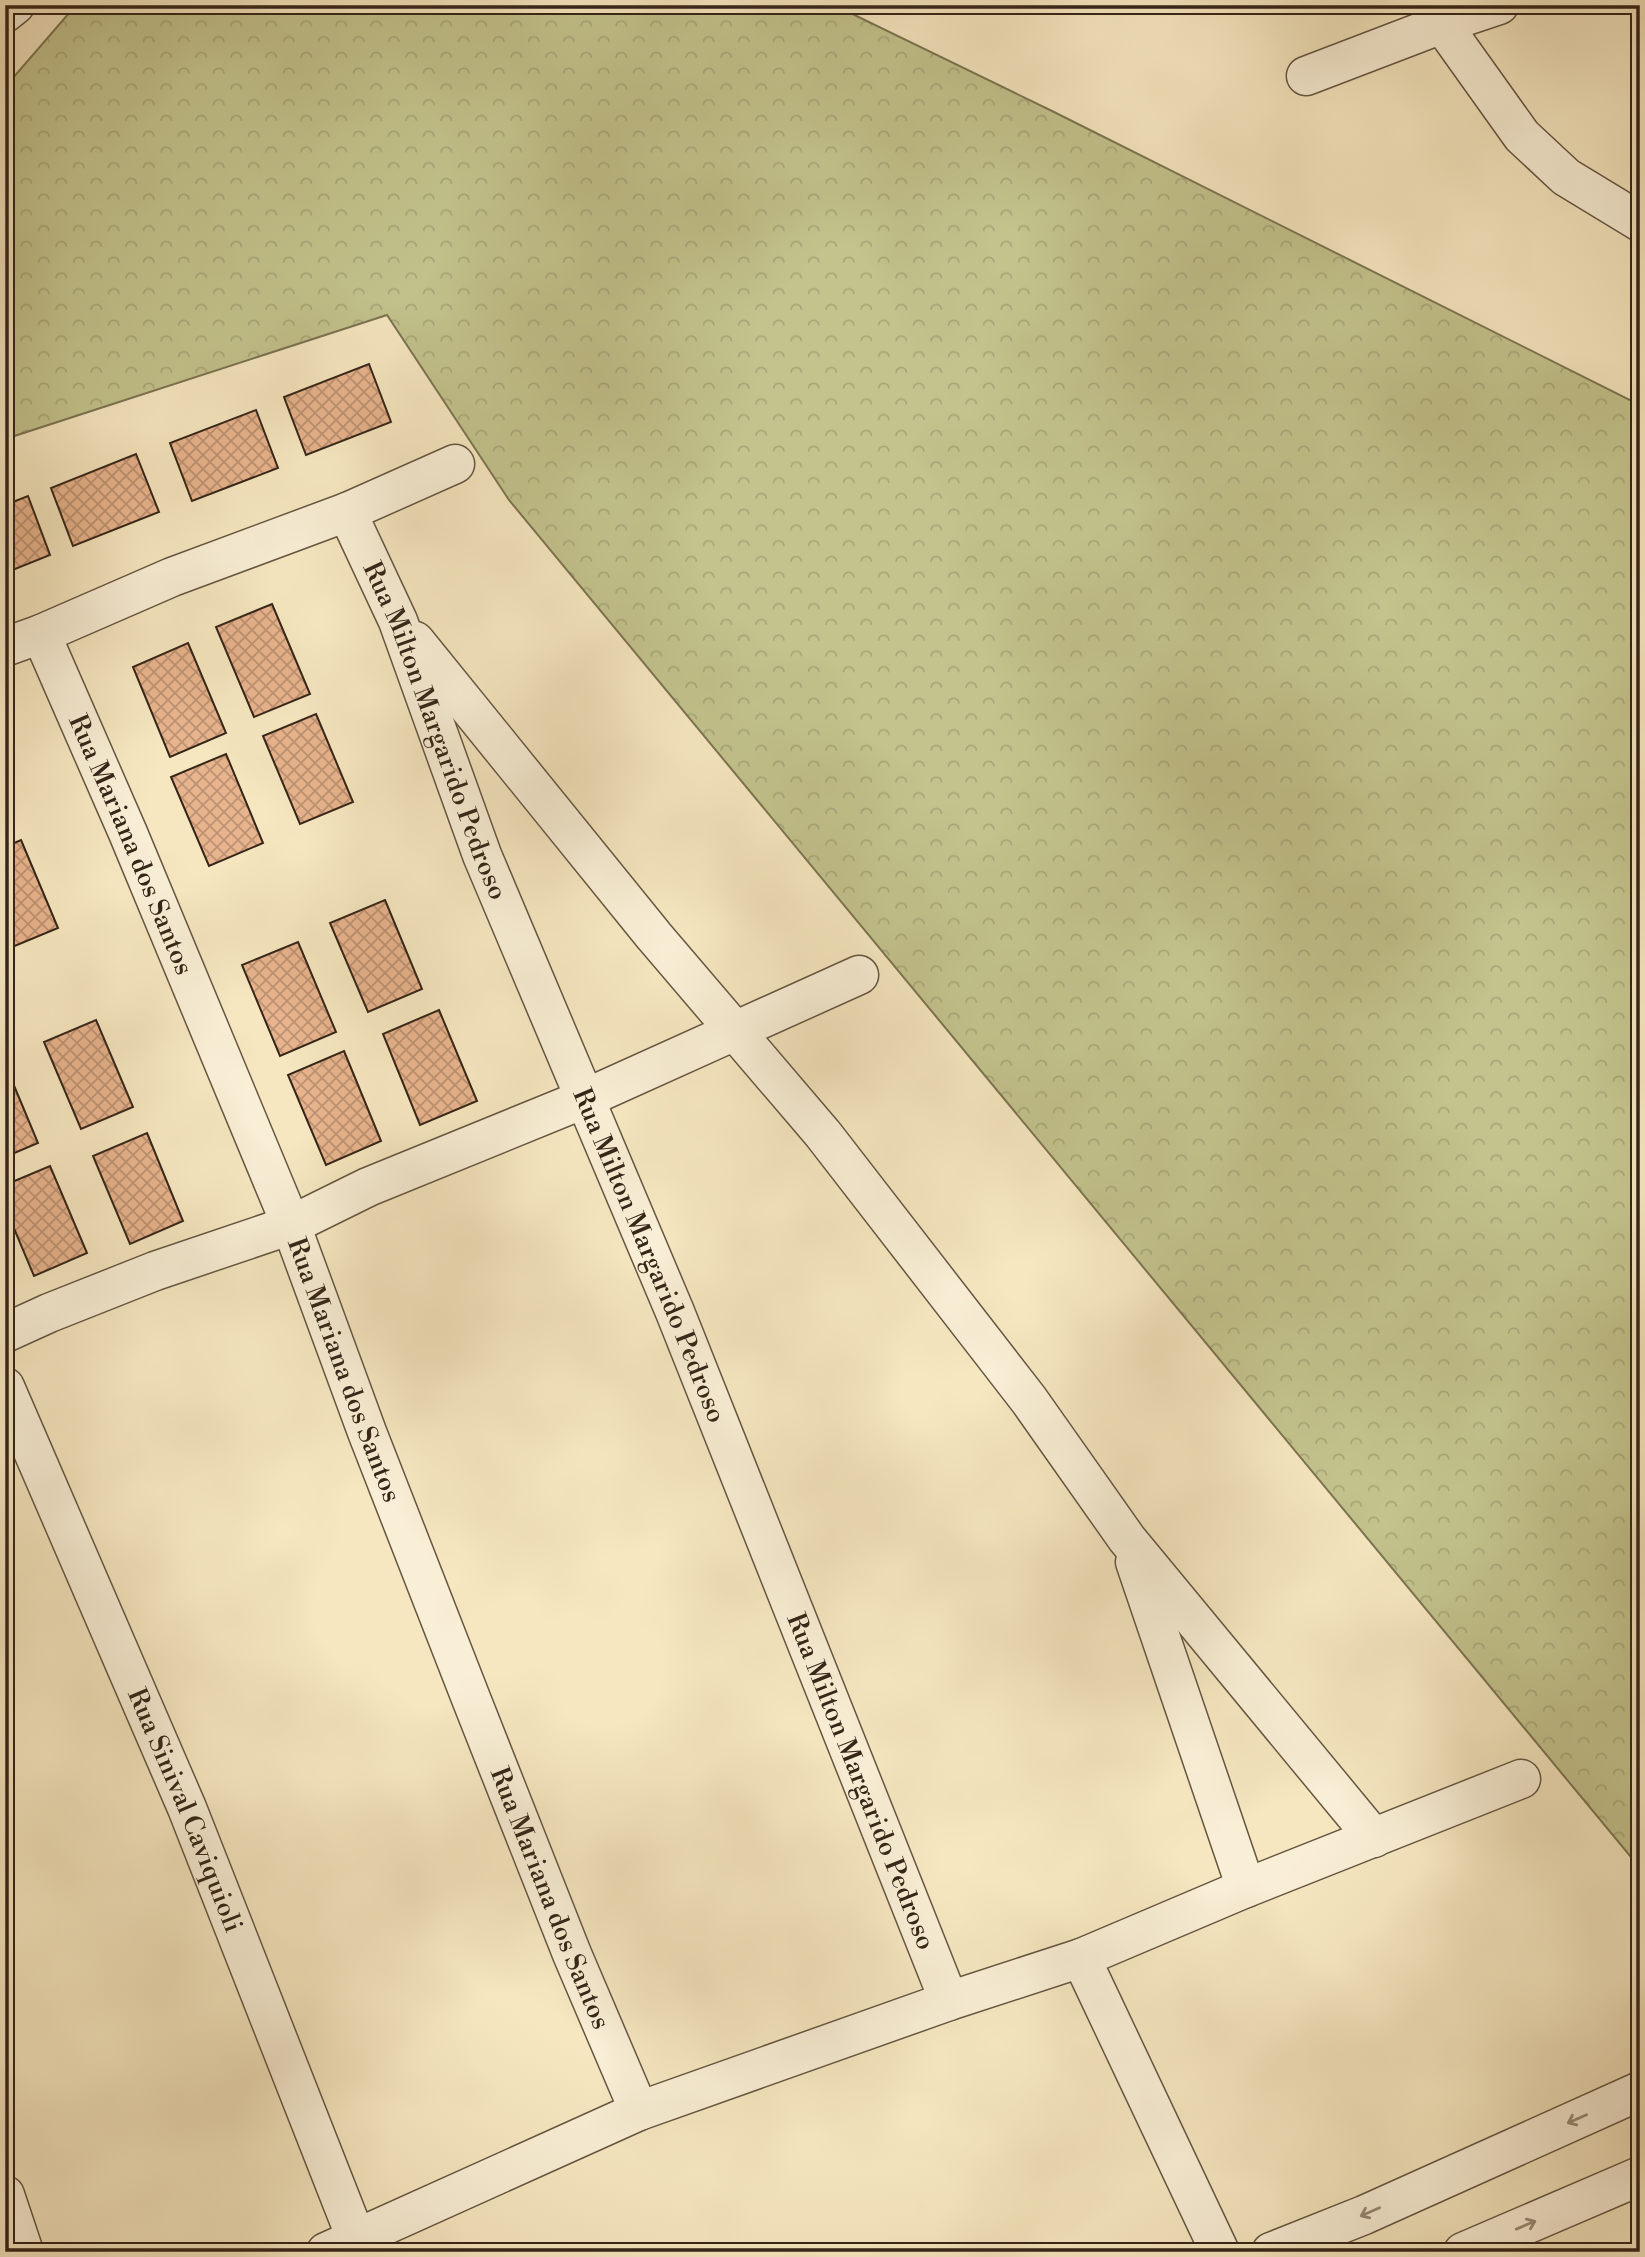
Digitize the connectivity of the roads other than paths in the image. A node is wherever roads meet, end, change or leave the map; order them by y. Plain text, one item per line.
1 (15, 5) edge
2 (1499, 5) edge
3 (5, 13) edge
4 (1442, 24) junction
5 (1306, 76) dead end
6 (1640, 222) edge
7 (455, 464) dead end
8 (347, 512) junction
9 (398, 621) junction
10 (41, 634) junction
11 (5, 647) edge
12 (859, 975) dead end
13 (735, 1030) junction
14 (584, 1099) junction
15 (291, 1225) junction
16 (5, 1333) edge
17 (5, 1387) edge
18 (1127, 1539) junction
19 (1521, 1779) dead end
20 (1374, 1838) junction
21 (1246, 1888) junction
22 (1081, 1958) junction
23 (949, 2001) junction
24 (1640, 2091) edge
25 (639, 2111) junction
26 (1640, 2176) edge
27 (5, 2195) edge
28 (341, 2245) edge
29 (24, 2252) edge
30 (1220, 2252) edge
31 (1272, 2252) edge
32 (1463, 2252) edge

1 - 3 street
2 - 4 street
4 - 5 street
4 - 6 street
7 - 8 street
8 - 9 street, Rua Milton Margarido Pedroso
8 - 10 street
9 - 13 street
9 - 14 street, Rua Milton Margarido Pedroso
10 - 11 street
10 - 15 street, Rua Mariana dos Santos
12 - 13 street
13 - 14 street
13 - 18 street
14 - 15 street
14 - 23 street, Rua Milton Margarido Pedroso
15 - 16 street
15 - 25 street, Rua Mariana dos Santos
17 - 28 street, Rua Sinival Caviquioli
18 - 20 street
18 - 21 street
19 - 20 street
20 - 21 street
21 - 22 street
22 - 23 street
22 - 30 street
23 - 25 street
24 -> 31 street
25 - 28 street
32 -> 26 street
27 - 29 street

